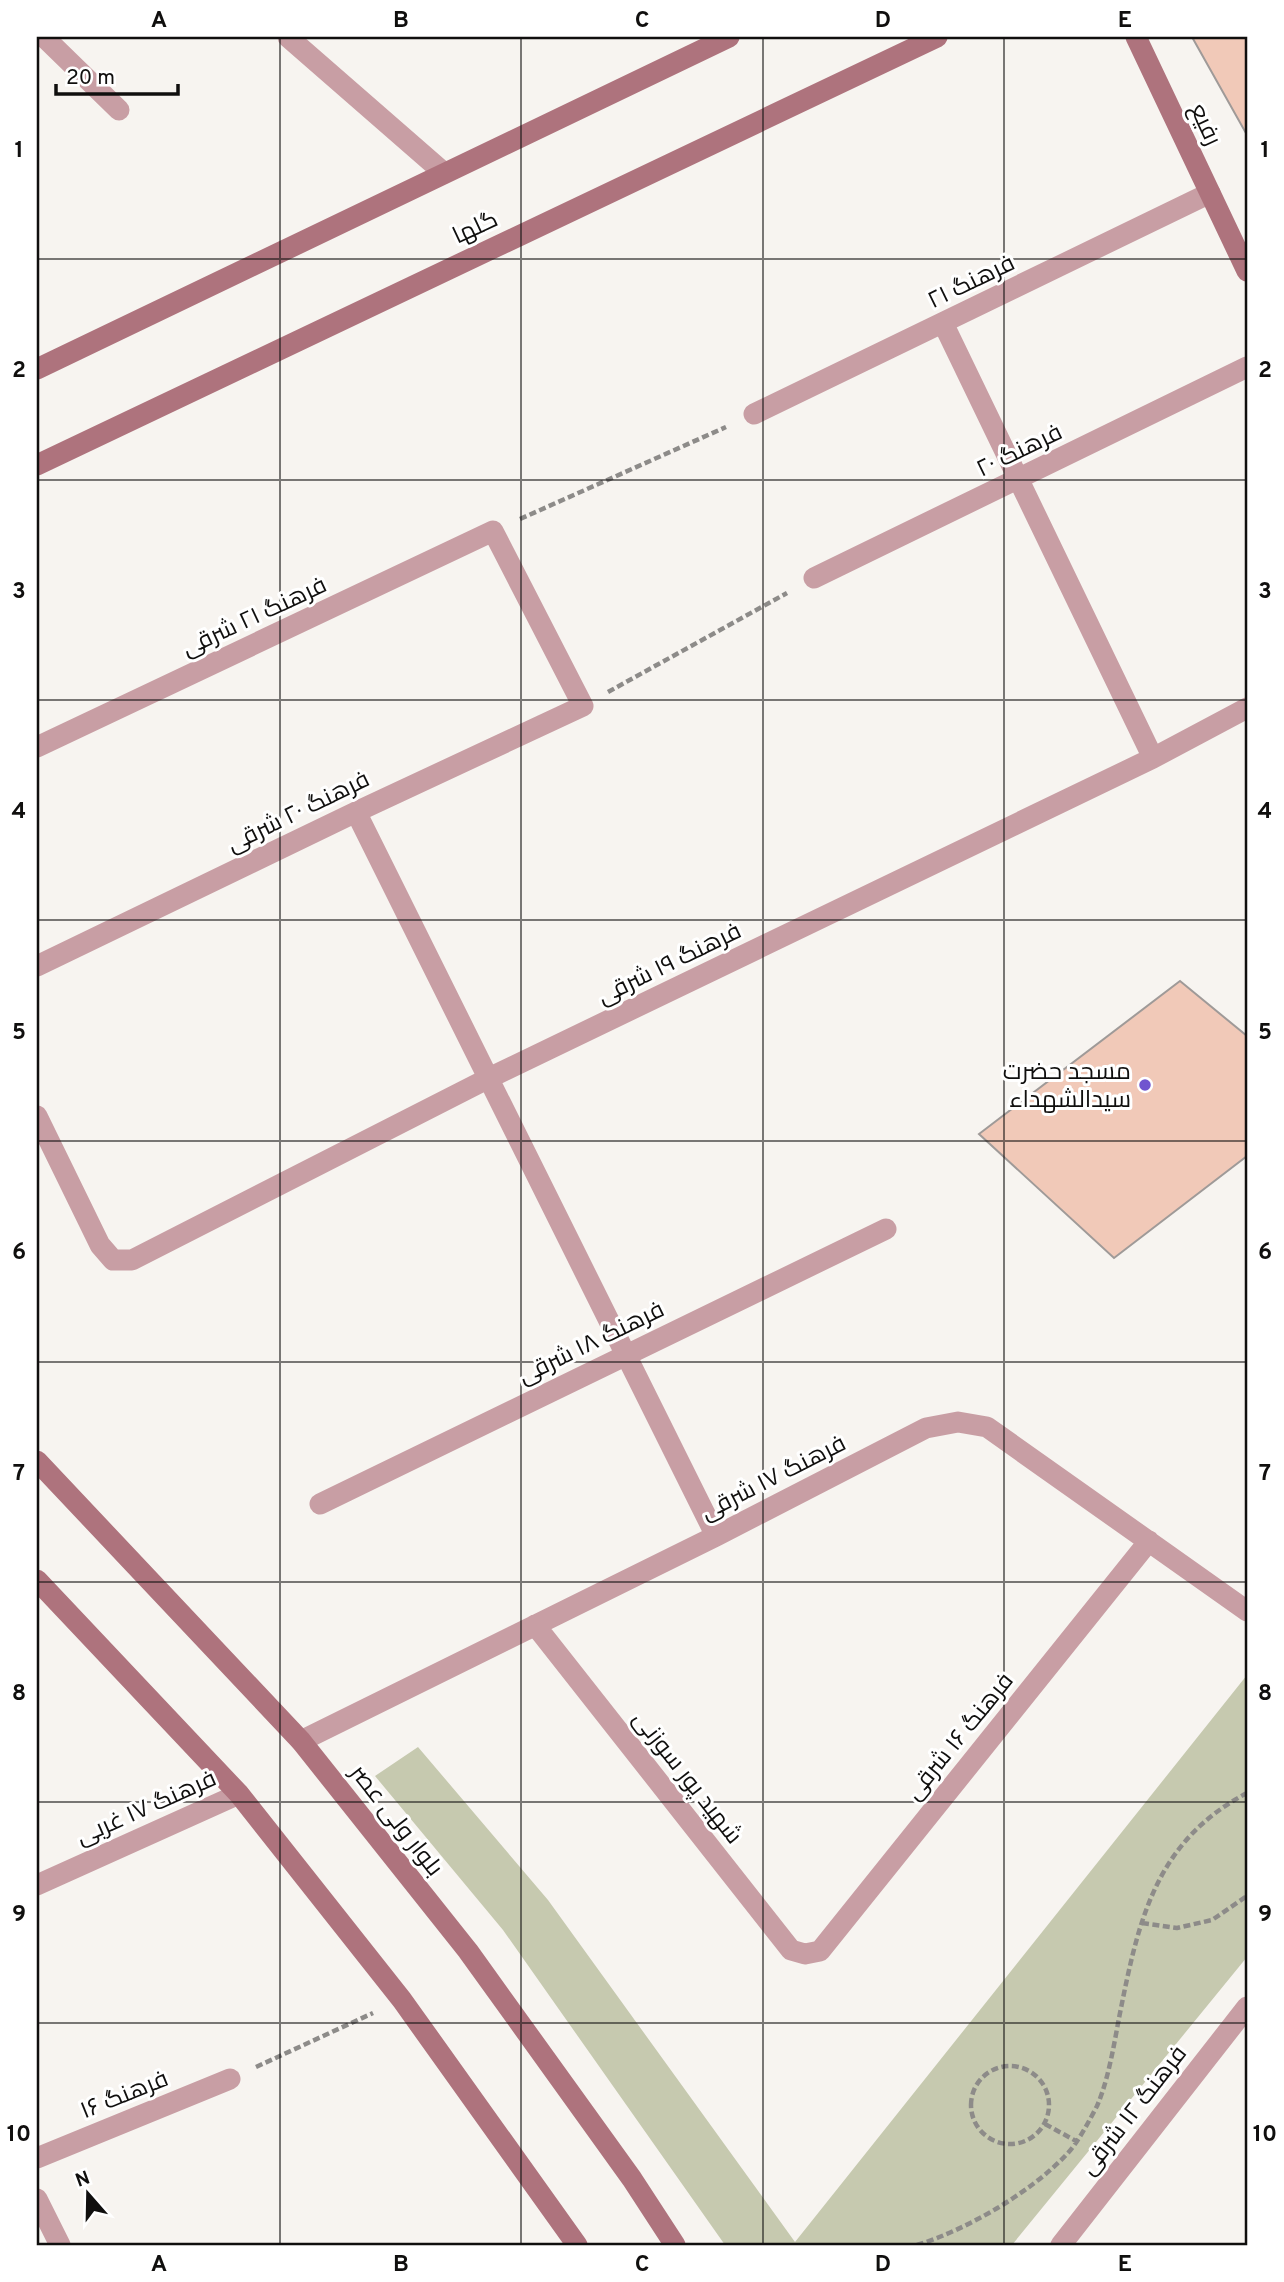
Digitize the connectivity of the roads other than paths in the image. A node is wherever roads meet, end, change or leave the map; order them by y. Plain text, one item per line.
1 (288, 37) edge
2 (729, 37) edge
3 (937, 37) edge
4 (1136, 37) edge
5 (56, 41) edge
6 (118, 110) dead end
7 (444, 173) junction
8 (1210, 193) junction
9 (1247, 271) edge
10 (943, 323) junction
11 (1247, 367) edge
12 (37, 369) edge
13 (754, 414) road end
14 (37, 465) edge
15 (1019, 479) junction
16 (814, 578) road end
17 (583, 706) joint
18 (1247, 708) edge
19 (37, 747) edge
20 (1153, 758) junction
21 (356, 812) junction
22 (37, 966) edge
23 (489, 1079) junction
24 (37, 1116) edge
25 (886, 1229) dead end
26 (626, 1355) junction
27 (37, 1461) edge
28 (320, 1504) dead end
29 (716, 1535) junction
30 (1149, 1541) junction
31 (37, 1580) edge
32 (1247, 1611) edge
33 (535, 1625) junction
34 (301, 1741) junction
35 (239, 1794) junction
36 (37, 1885) edge
37 (805, 1954) joint
38 (1247, 2007) edge
39 (230, 2079) road end
40 (37, 2158) edge
41 (37, 2199) edge
42 (60, 2245) edge
43 (576, 2245) edge
44 (675, 2245) edge
45 (1061, 2245) edge

1 - 7 street
2 - 7 street
3 - 14 street, گلها
4 - 8 street, رفیع
5 - 6 street
7 - 12 street
8 - 9 street, رفیع
8 - 10 street, فرهنگ ۲۱
10 - 13 street, فرهنگ ۲۱
10 - 15 street
11 - 15 street, فرهنگ ۲۰
15 - 16 street, فرهنگ ۲۰
15 - 20 street
17 - 19 street, فرهنگ ۲۱ شرقی
17 - 21 street, فرهنگ ۲۰ شرقی
18 - 20 street, فرهنگ ۱۹ شرقی
20 - 23 street, فرهنگ ۱۹ شرقی
21 - 22 street, فرهنگ ۲۰ شرقی
21 - 23 street
23 - 24 street, فرهنگ ۱۹ شرقی
23 - 26 street
25 - 26 street, فرهنگ ۱۸ شرقی
26 - 28 street, فرهنگ ۱۸ شرقی
26 - 29 street
27 - 34 street, بلوار ولی عصر
29 - 30 street, فرهنگ ۱۷ شرقی
29 - 33 street, فرهنگ ۱۷ شرقی
30 - 32 street, فرهنگ ۱۷ شرقی
30 - 37 street, فرهنگ ۱۶ شرقی
31 - 35 street
33 - 34 street, فرهنگ ۱۷ شرقی
33 - 37 street, شهید پور سوزنی
34 - 44 street, بلوار ولی عصر
35 - 36 street, فرهنگ ۱۷ غربی
35 - 43 street
38 - 45 street, فرهنگ ۱۲ شرقی
39 - 40 street, فرهنگ ۱۶
41 - 42 street

